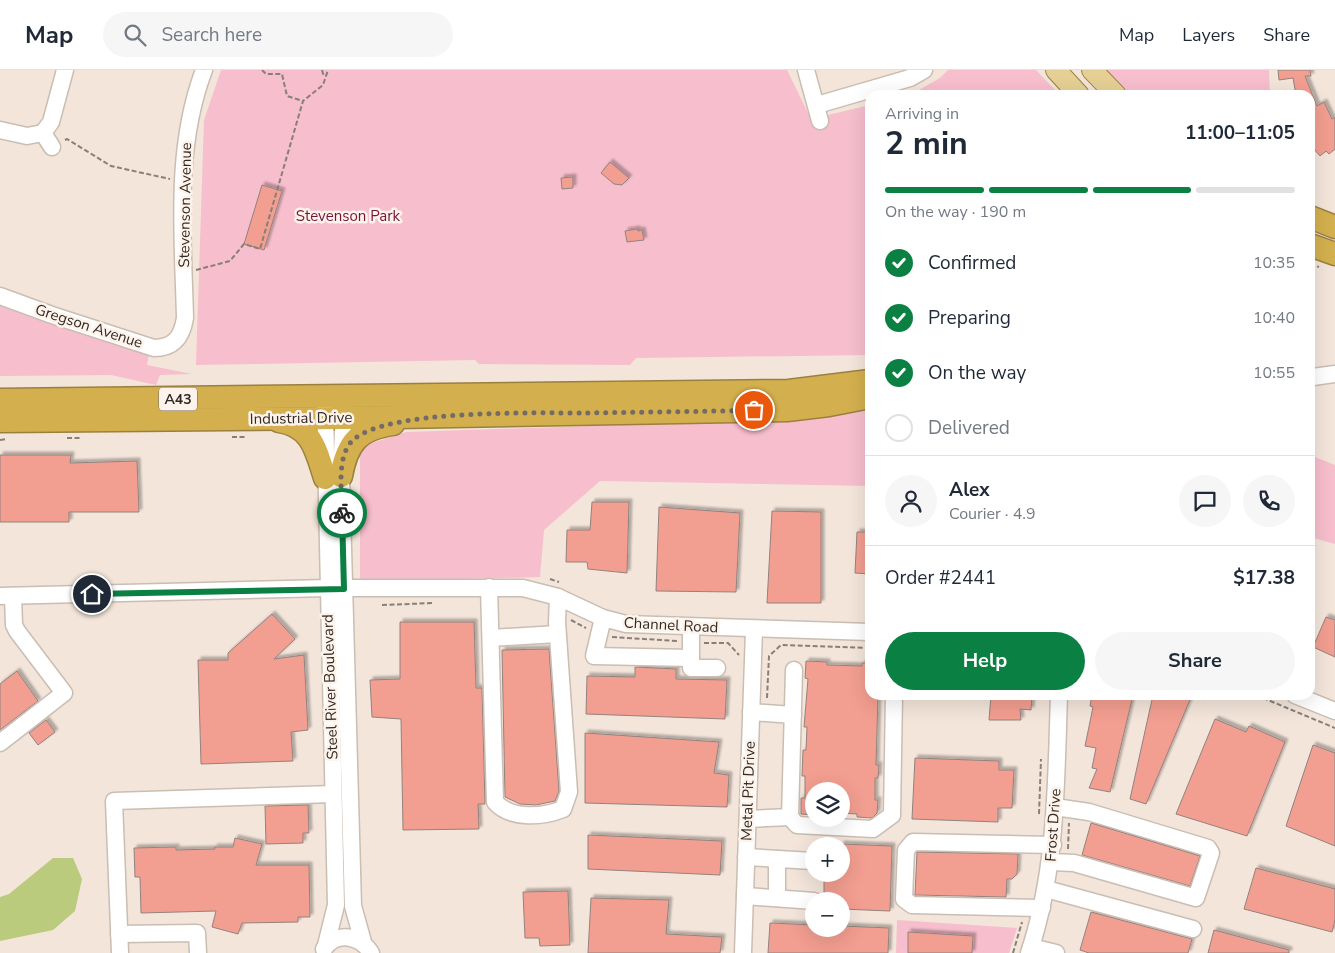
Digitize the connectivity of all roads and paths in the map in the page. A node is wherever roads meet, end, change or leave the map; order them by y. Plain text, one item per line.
1 (65, 70) edge
2 (204, 70) edge
3 (262, 70) edge
4 (322, 70) edge
5 (328, 70) edge
6 (806, 70) edge
7 (924, 70) edge
8 (1056, 70) edge
9 (1092, 70) edge
10 (325, 79) junction
11 (869, 90) edge
12 (1074, 90) edge
13 (1111, 90) edge
14 (865, 91) edge
15 (303, 102) junction
16 (817, 105) junction
17 (820, 121) dead end
18 (0, 130) edge
19 (42, 133) junction
20 (52, 147) joint
21 (182, 182) junction
22 (1315, 219) edge
23 (1335, 227) edge
24 (1315, 247) edge
25 (1315, 253) edge
26 (1335, 255) edge
27 (184, 272) junction
28 (0, 296) edge
29 (178, 340) joint
30 (1335, 374) edge
31 (1315, 377) edge
32 (865, 382) edge
33 (865, 398) edge
34 (0, 400) edge
35 (334, 408) junction
36 (461, 415) junction
37 (264, 418) junction
38 (0, 421) edge
39 (333, 477) junction
40 (550, 578) dead end
41 (489, 587) junction
42 (336, 589) junction
43 (558, 589) junction
44 (6, 596) edge
45 (603, 618) junction
46 (691, 627) junction
47 (754, 630) junction
48 (865, 632) edge
49 (557, 634) junction
50 (491, 638) junction
51 (691, 658) junction
52 (717, 668) dead end
53 (794, 670) dead end
54 (894, 700) edge
55 (1059, 700) edge
56 (1268, 700) edge
57 (1308, 700) edge
58 (1335, 711) edge
59 (751, 712) junction
60 (793, 715) junction
61 (1335, 728) edge
62 (0, 743) edge
63 (333, 794) junction
64 (1055, 807) junction
65 (790, 817) junction
66 (748, 819) junction
67 (1053, 845) junction
68 (746, 857) junction
69 (777, 859) junction
70 (805, 861) edge
71 (1051, 862) junction
72 (1046, 889) junction
73 (745, 896) junction
74 (777, 898) junction
75 (805, 900) edge
76 (1042, 908) junction
77 (1193, 929) dead end
78 (119, 934) junction
79 (323, 949) edge
80 (370, 950) edge
81 (1030, 950) edge
82 (120, 953) edge
83 (198, 953) edge
84 (743, 953) edge
85 (1056, 953) edge

1 - 19 street
2 - 21 street, Stevenson Avenue
3 - 15 path
4 - 10 path
5 - 10 path
6 - 16 street
7 - 11 street
8 - 12 main road
9 - 13 main road
10 - 15 path
14 - 16 street
15 - 27 path
16 - 17 street
18 - 19 street
19 - 20 street
20 - 21 path
21 - 27 street, Stevenson Avenue
22 - 23 highway
24 - 26 highway
25 - 26 highway
27 - 29 street, Stevenson Avenue
28 - 29 street, Gregson Avenue
30 - 31 street
32 - 35 highway, Industrial Drive / A43
33 - 36 highway, Industrial Drive / A43
34 - 35 highway, Industrial Drive / A43
35 - 36 highway, Industrial Drive / A43
35 - 37 highway, Industrial Drive / A43
35 - 39 street, Steel River Boulevard
36 - 39 highway
37 - 38 highway, Industrial Drive / A43
37 - 39 highway
39 - 42 street, Steel River Boulevard
40 - 43 path
41 - 42 street, Channel Road
41 - 43 street, Channel Road
41 - 50 street
42 - 44 street, Channel Road
42 - 63 street, Steel River Boulevard
42 - 80 street, Steel River Boulevard
43 - 45 street, Channel Road
43 - 49 street
44 - 62 street
45 - 46 street, Channel Road
45 - 51 street
46 - 47 street, Channel Road
46 - 51 street
47 - 48 street, Channel Road
47 - 59 street, Metal Pit Drive
49 - 50 street
49 - 50 street
51 - 52 street
53 - 60 street
54 - 65 street
55 - 64 street, Frost Drive
56 - 61 path
57 - 58 street
59 - 60 street
59 - 66 street, Metal Pit Drive
60 - 65 street
63 - 78 street
63 - 79 street, Steel River Boulevard
64 - 67 street, Frost Drive
64 - 71 street
65 - 66 street
66 - 68 street, Metal Pit Drive
67 - 71 street, Frost Drive
67 - 76 street
68 - 69 street
68 - 73 street, Metal Pit Drive
69 - 70 street
69 - 74 street
71 - 72 street, Frost Drive
72 - 76 street, Frost Drive
72 - 77 street
73 - 74 street
73 - 84 street, Metal Pit Drive
74 - 75 street
76 - 81 street, Frost Drive
78 - 82 street
78 - 83 street
79 - 80 street
81 - 85 street

